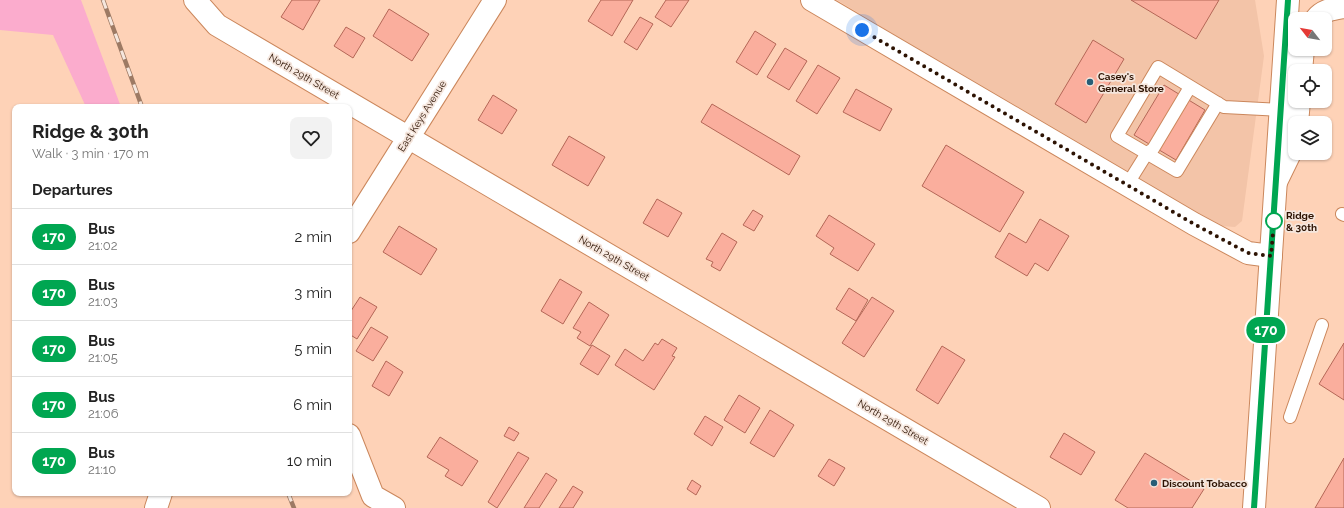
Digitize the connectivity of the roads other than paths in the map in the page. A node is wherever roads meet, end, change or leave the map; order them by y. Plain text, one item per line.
1 (195, 0) edge
2 (495, 0) edge
3 (812, 0) edge
4 (1288, 0) edge
5 (1344, 7) edge
6 (1324, 12) edge
7 (1190, 87) junction
8 (1218, 103) junction
9 (351, 104) edge
10 (352, 104) edge
11 (1292, 111) edge
12 (409, 138) junction
13 (1147, 153) junction
14 (1288, 157) edge
15 (1276, 182) junction
16 (1127, 185) junction
17 (352, 227) edge
18 (1271, 256) junction
19 (1322, 325) dead end
20 (1290, 417) dead end
21 (352, 443) edge
22 (160, 496) edge
23 (375, 502) edge
24 (156, 508) edge
25 (394, 508) edge
26 (1040, 508) edge
27 (1254, 508) edge

1 - 9 street, North 29th Street
2 - 12 street, East Keys Avenue
3 - 16 street
4 - 11 street
5 - 6 street
7 - 8 lane
7 - 13 lane
7 - 13 lane
8 - 11 lane
8 - 13 lane
10 - 12 street, North 29th Street
11 - 15 street
12 - 17 street, East Keys Avenue
12 - 26 street, North 29th Street
13 - 16 lane
14 - 15 street
15 - 18 street
16 - 18 street
18 - 27 street
19 - 20 lane
21 - 23 street
22 - 24 street
23 - 25 street

